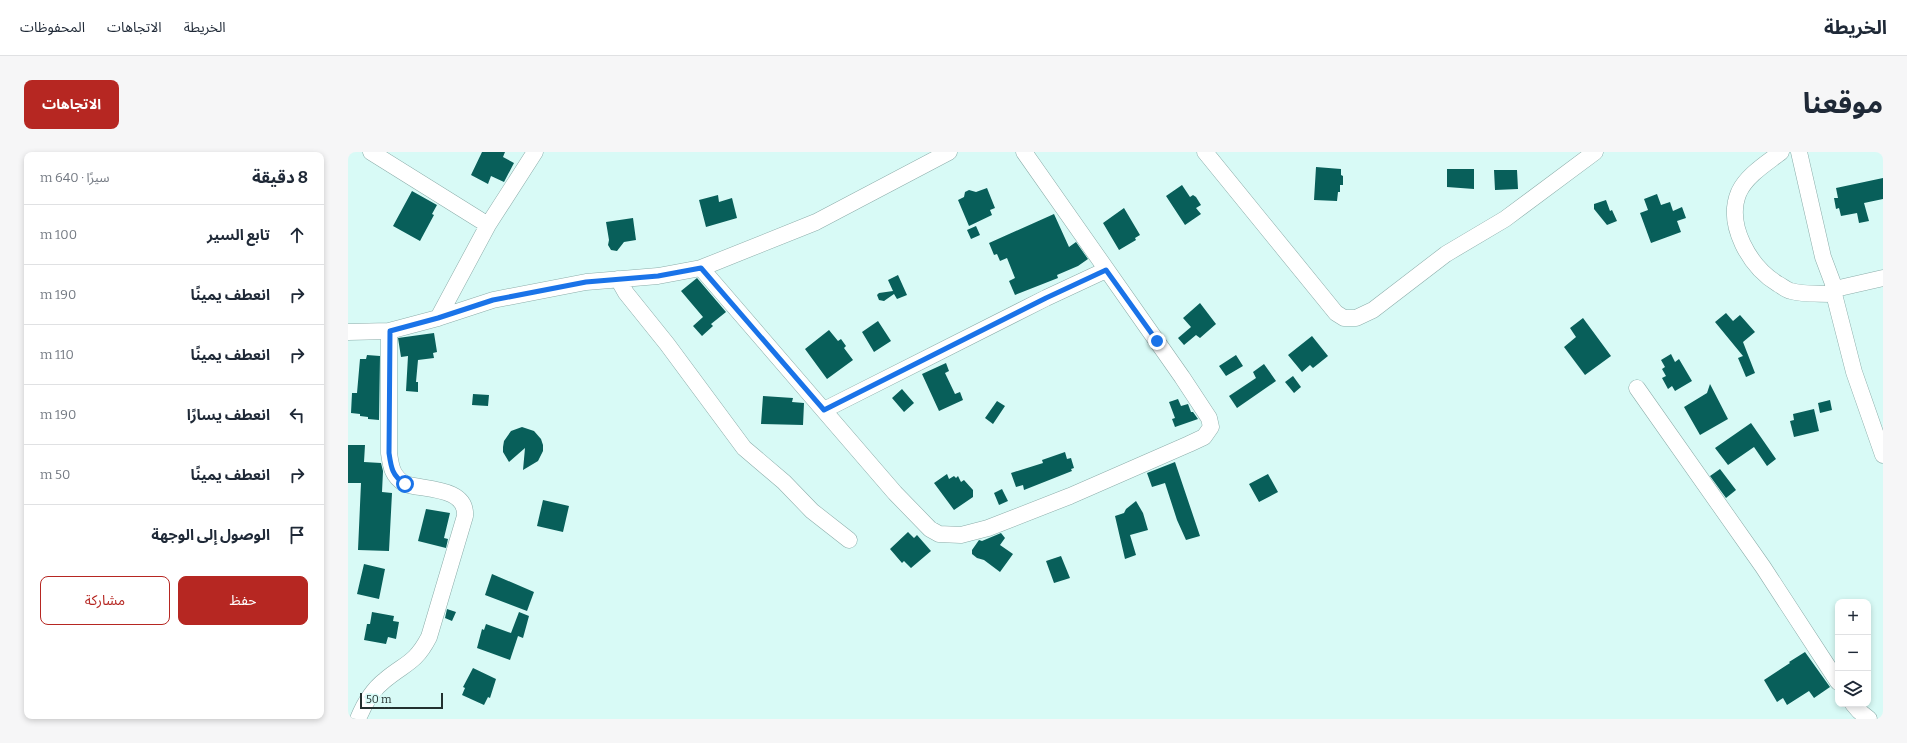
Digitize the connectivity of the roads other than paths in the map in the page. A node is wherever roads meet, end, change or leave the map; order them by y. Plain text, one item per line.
1 (371, 152) edge
2 (535, 152) edge
3 (949, 152) edge
4 (1024, 152) edge
5 (1205, 152) edge
6 (1595, 152) edge
7 (1781, 152) edge
8 (1799, 152) edge
9 (488, 225) junction
10 (701, 268) junction
11 (1106, 270) junction
12 (1883, 278) edge
13 (618, 279) junction
14 (1834, 291) junction
15 (438, 318) junction
16 (390, 331) junction
17 (348, 332) edge
18 (1638, 388) dead end
19 (824, 410) junction
20 (1878, 424) edge
21 (1883, 455) edge
22 (849, 540) dead end
23 (1835, 677) edge
24 (1855, 707) edge
25 (358, 719) edge
26 (1869, 719) edge

1 - 9 street
2 - 9 street
3 - 10 street
4 - 11 street
5 - 6 street
7 - 14 street
8 - 14 street
9 - 15 street
10 - 13 street
10 - 19 street
11 - 19 street
11 - 19 street
12 - 14 street
13 - 15 street
13 - 22 street
14 - 20 street
15 - 16 street
16 - 17 street
16 - 25 street
18 - 23 street
20 - 21 street
24 - 26 street

